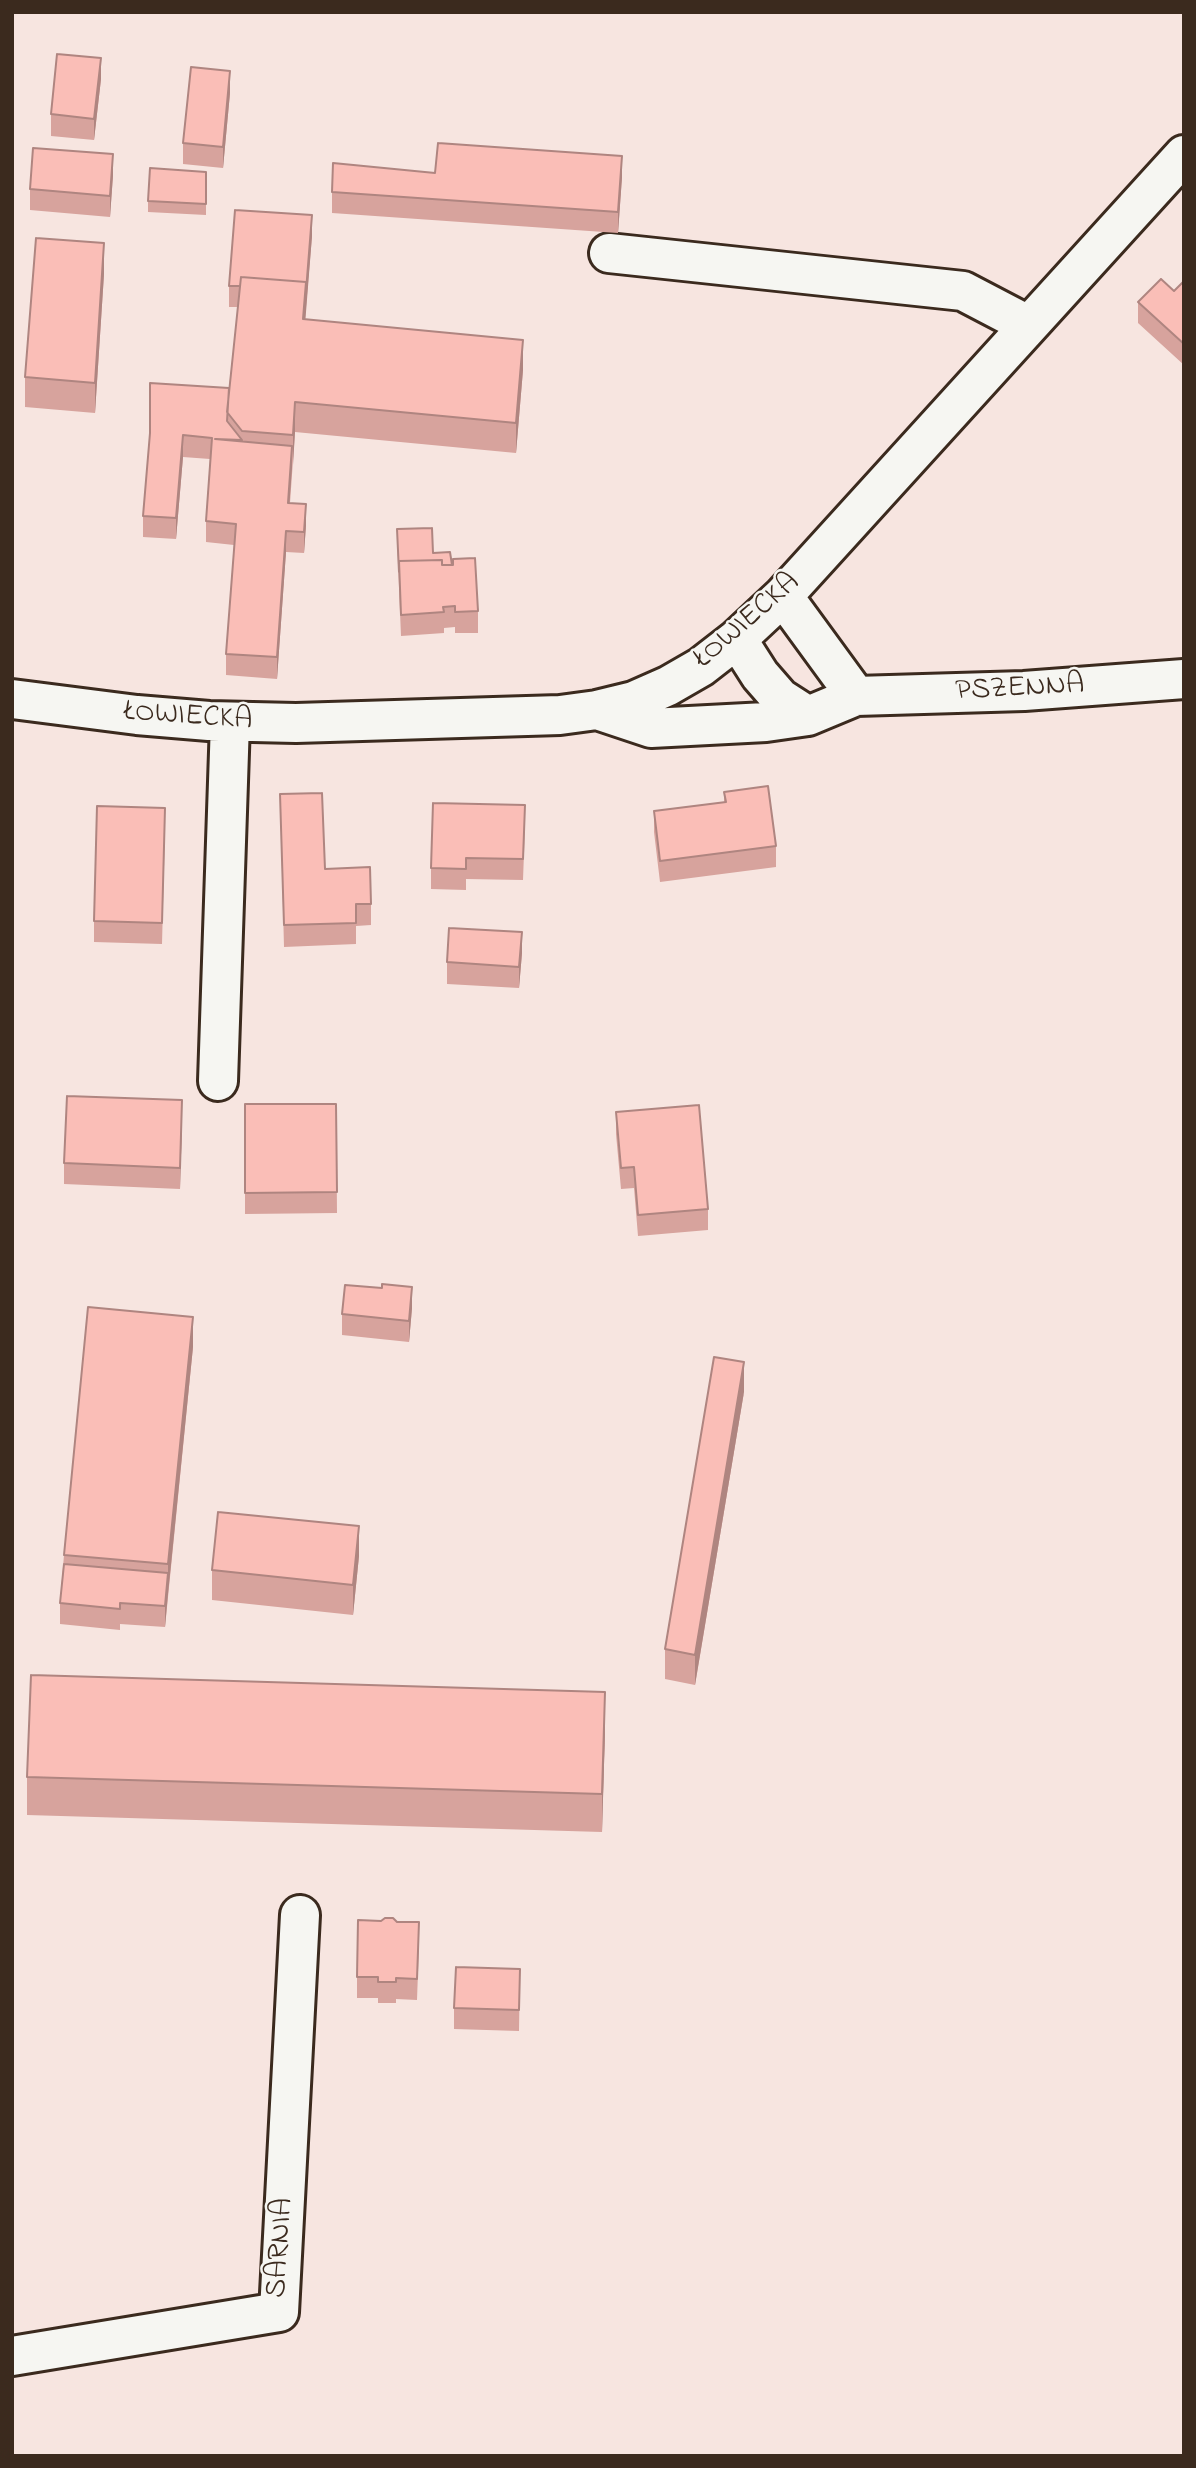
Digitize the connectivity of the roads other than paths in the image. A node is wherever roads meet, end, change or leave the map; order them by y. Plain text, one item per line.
1 (1184, 155) edge
2 (609, 253) dead end
3 (1028, 325) junction
4 (783, 596) junction
5 (737, 639) junction
6 (1184, 679) edge
7 (856, 696) junction
8 (12, 699) edge
9 (597, 710) junction
10 (808, 716) junction
11 (230, 722) junction
12 (218, 1081) dead end
13 (300, 1915) dead end
14 (12, 2356) edge

1 - 3 street, ŁOWIECKA
2 - 3 street
3 - 4 street, ŁOWIECKA
4 - 5 street, ŁOWIECKA
4 - 7 street
5 - 9 street, ŁOWIECKA
5 - 10 street
6 - 7 street, PSZENNA
7 - 10 street, PSZENNA
8 - 11 street, ŁOWIECKA
9 - 10 street, PSZENNA
9 - 11 street, ŁOWIECKA
11 - 12 street
13 - 14 street, SARNIA

